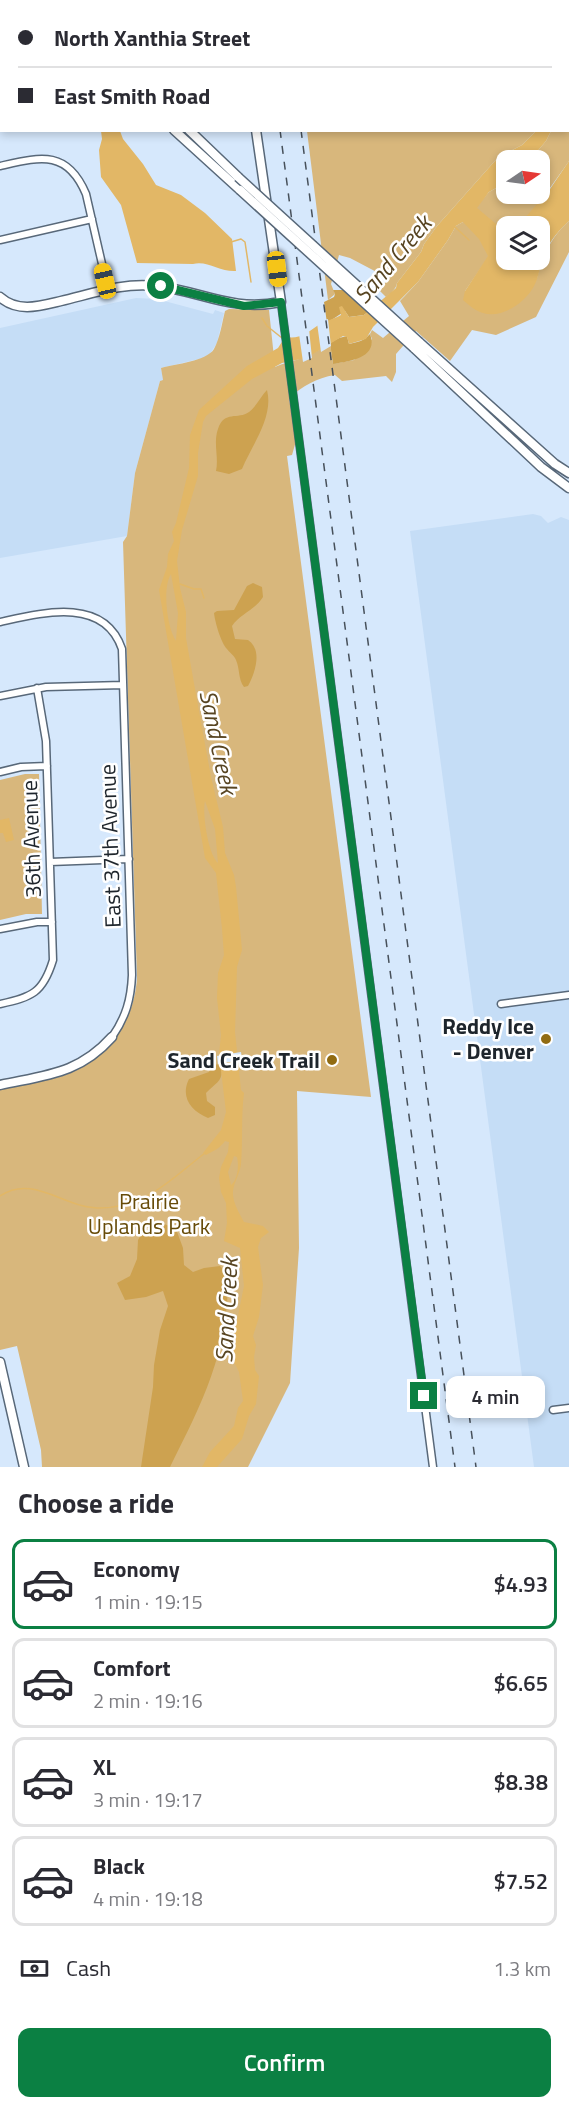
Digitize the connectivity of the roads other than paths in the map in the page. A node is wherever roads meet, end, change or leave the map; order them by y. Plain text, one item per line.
1 (176, 132) edge
2 (191, 132) edge
3 (256, 132) edge
4 (0, 166) edge
5 (92, 219) junction
6 (0, 240) edge
7 (108, 290) junction
8 (1, 301) edge
9 (281, 302) junction
10 (416, 345) junction
11 (569, 473) edge
12 (569, 488) edge
13 (0, 622) edge
14 (123, 685) junction
15 (37, 688) junction
16 (0, 696) edge
17 (47, 766) junction
18 (0, 772) edge
19 (129, 859) junction
20 (50, 862) junction
21 (52, 922) junction
22 (0, 929) edge
23 (569, 995) edge
24 (0, 1004) edge
25 (501, 1004) dead end
26 (112, 1037) joint
27 (0, 1085) edge
28 (0, 1362) edge
29 (569, 1408) edge
30 (553, 1410) dead end
31 (24, 1467) edge
32 (433, 1467) edge

1 - 10 main road, bridge
2 - 10 main road, bridge
3 - 9 main road
4 - 5 street
5 - 6 street
5 - 7 street
7 - 8 main road
7 - 9 main road
9 - 32 street
10 - 11 main road
10 - 12 main road
13 - 14 street, East 37th Avenue
14 - 15 street
14 - 19 street, East 37th Avenue
15 - 16 street
15 - 17 street, 36th Avenue
17 - 18 street
17 - 20 street, 36th Avenue
19 - 20 street
19 - 26 street, East 37th Avenue
20 - 21 street, 36th Avenue
21 - 22 street
21 - 24 street, 36th Avenue
23 - 25 street
26 - 27 main road
28 - 31 main road
29 - 30 street

